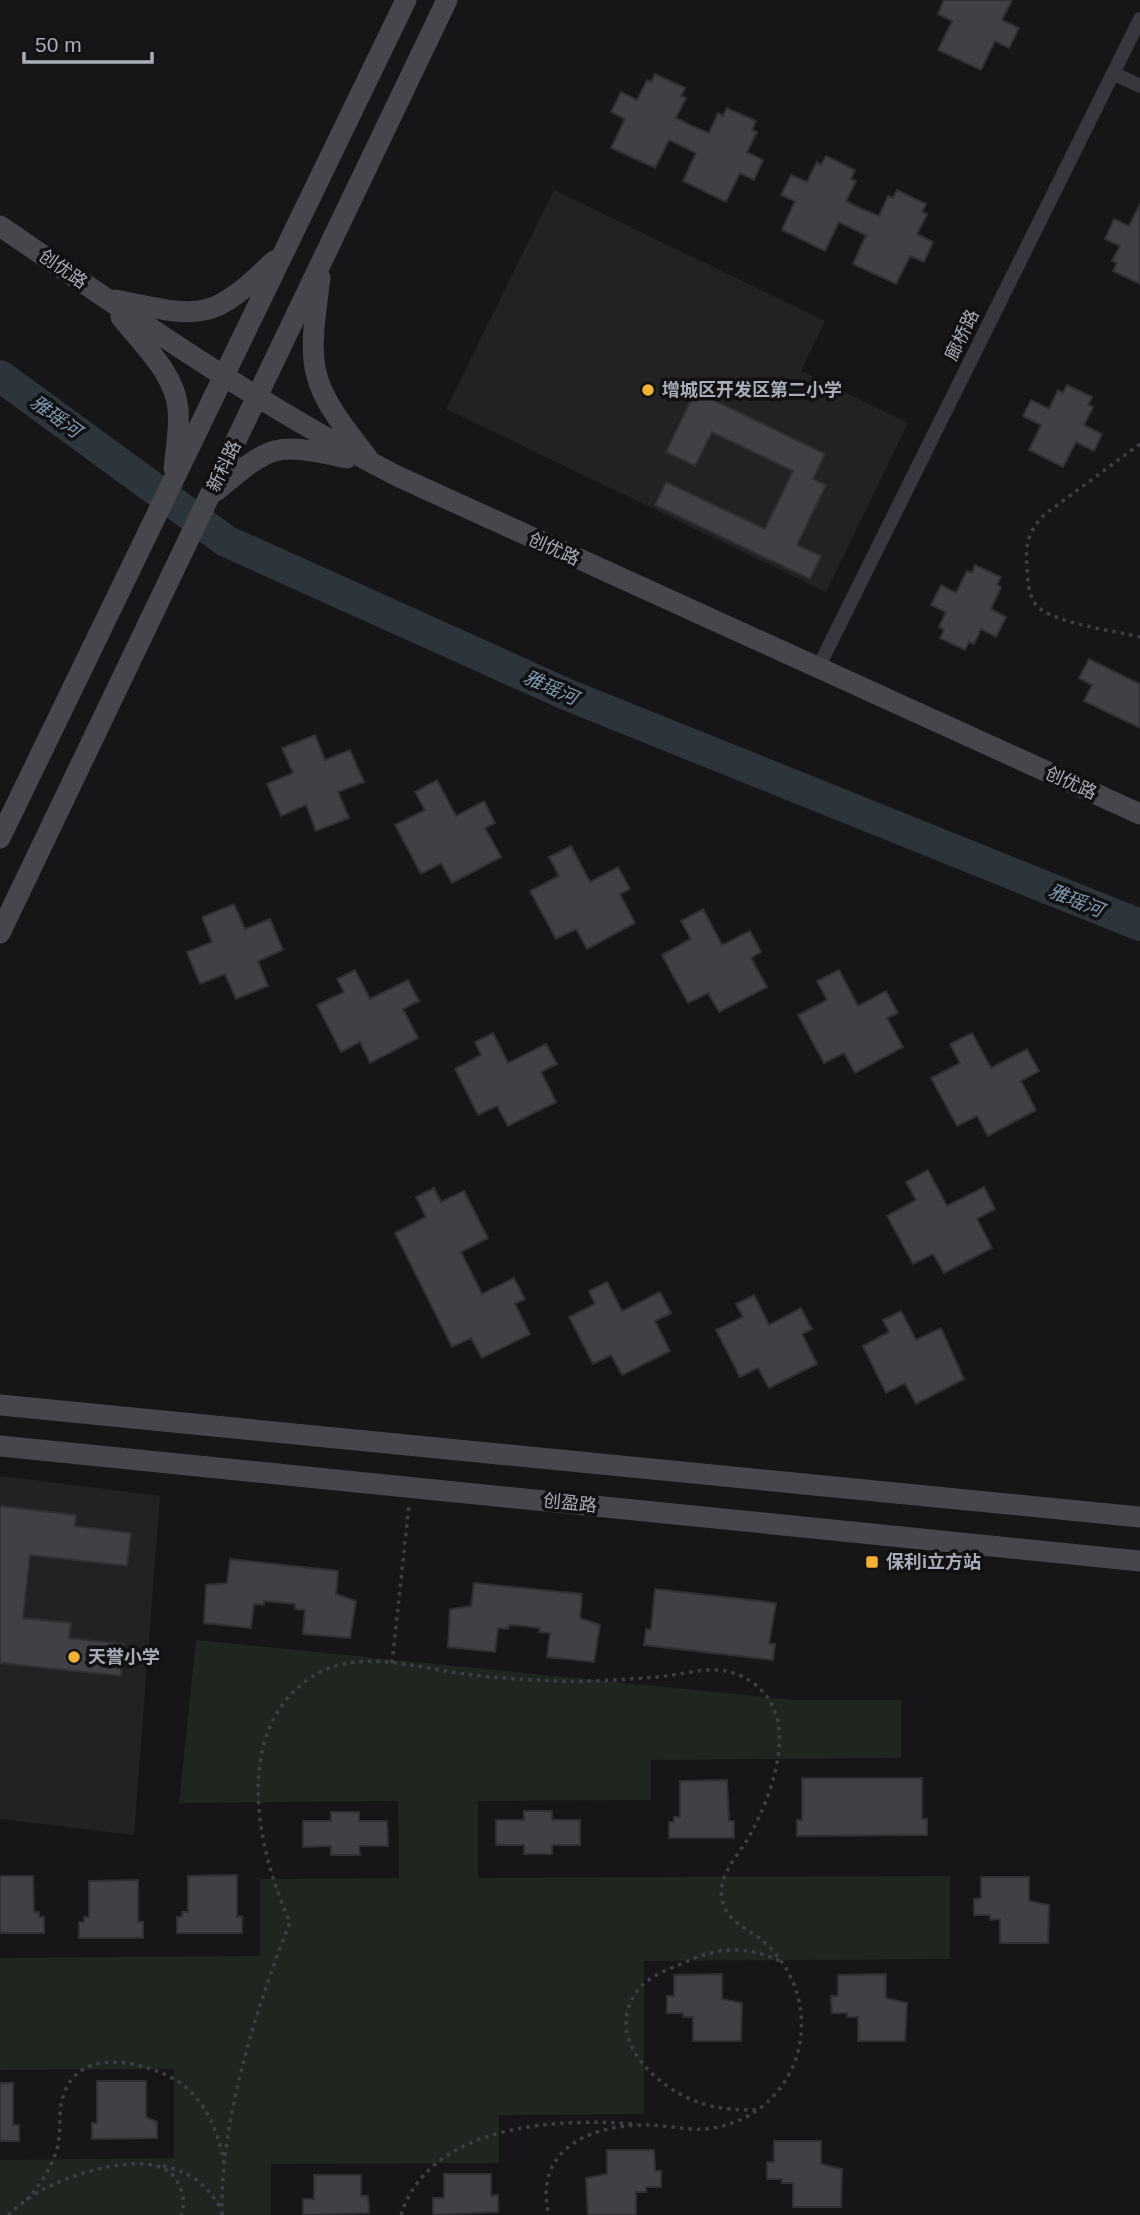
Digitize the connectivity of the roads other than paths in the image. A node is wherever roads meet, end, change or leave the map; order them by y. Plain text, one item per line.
1 (406, 0) edge
2 (447, 0) edge
3 (1140, 19) edge
4 (1113, 73) junction
5 (1140, 86) edge
6 (0, 226) edge
7 (285, 251) junction
8 (323, 258) junction
9 (106, 299) junction
10 (223, 378) junction
11 (256, 399) junction
12 (373, 464) junction
13 (173, 481) junction
14 (209, 497) junction
15 (818, 668) junction
16 (1140, 814) edge
17 (0, 838) edge
18 (0, 933) edge
19 (0, 1405) edge
20 (0, 1446) edge
21 (1140, 1517) edge
22 (1140, 1560) edge

1 - 7 street
2 - 8 street, 新科路
3 - 4 street, 廊桥路
4 - 5 street
4 - 15 street, 廊桥路
6 - 9 street, 创优路
7 - 9 street
7 - 10 street
8 - 11 street, 新科路
8 - 12 street
9 - 10 street, 创优路
9 - 13 street
10 - 11 street, 创优路
10 - 13 street
11 - 12 street, 创优路
11 - 14 street, 新科路
12 - 14 street
12 - 15 street, 创优路
13 - 17 street
14 - 18 street, 新科路
15 - 16 street, 创优路
19 - 21 street
20 - 22 street, 创盈路

